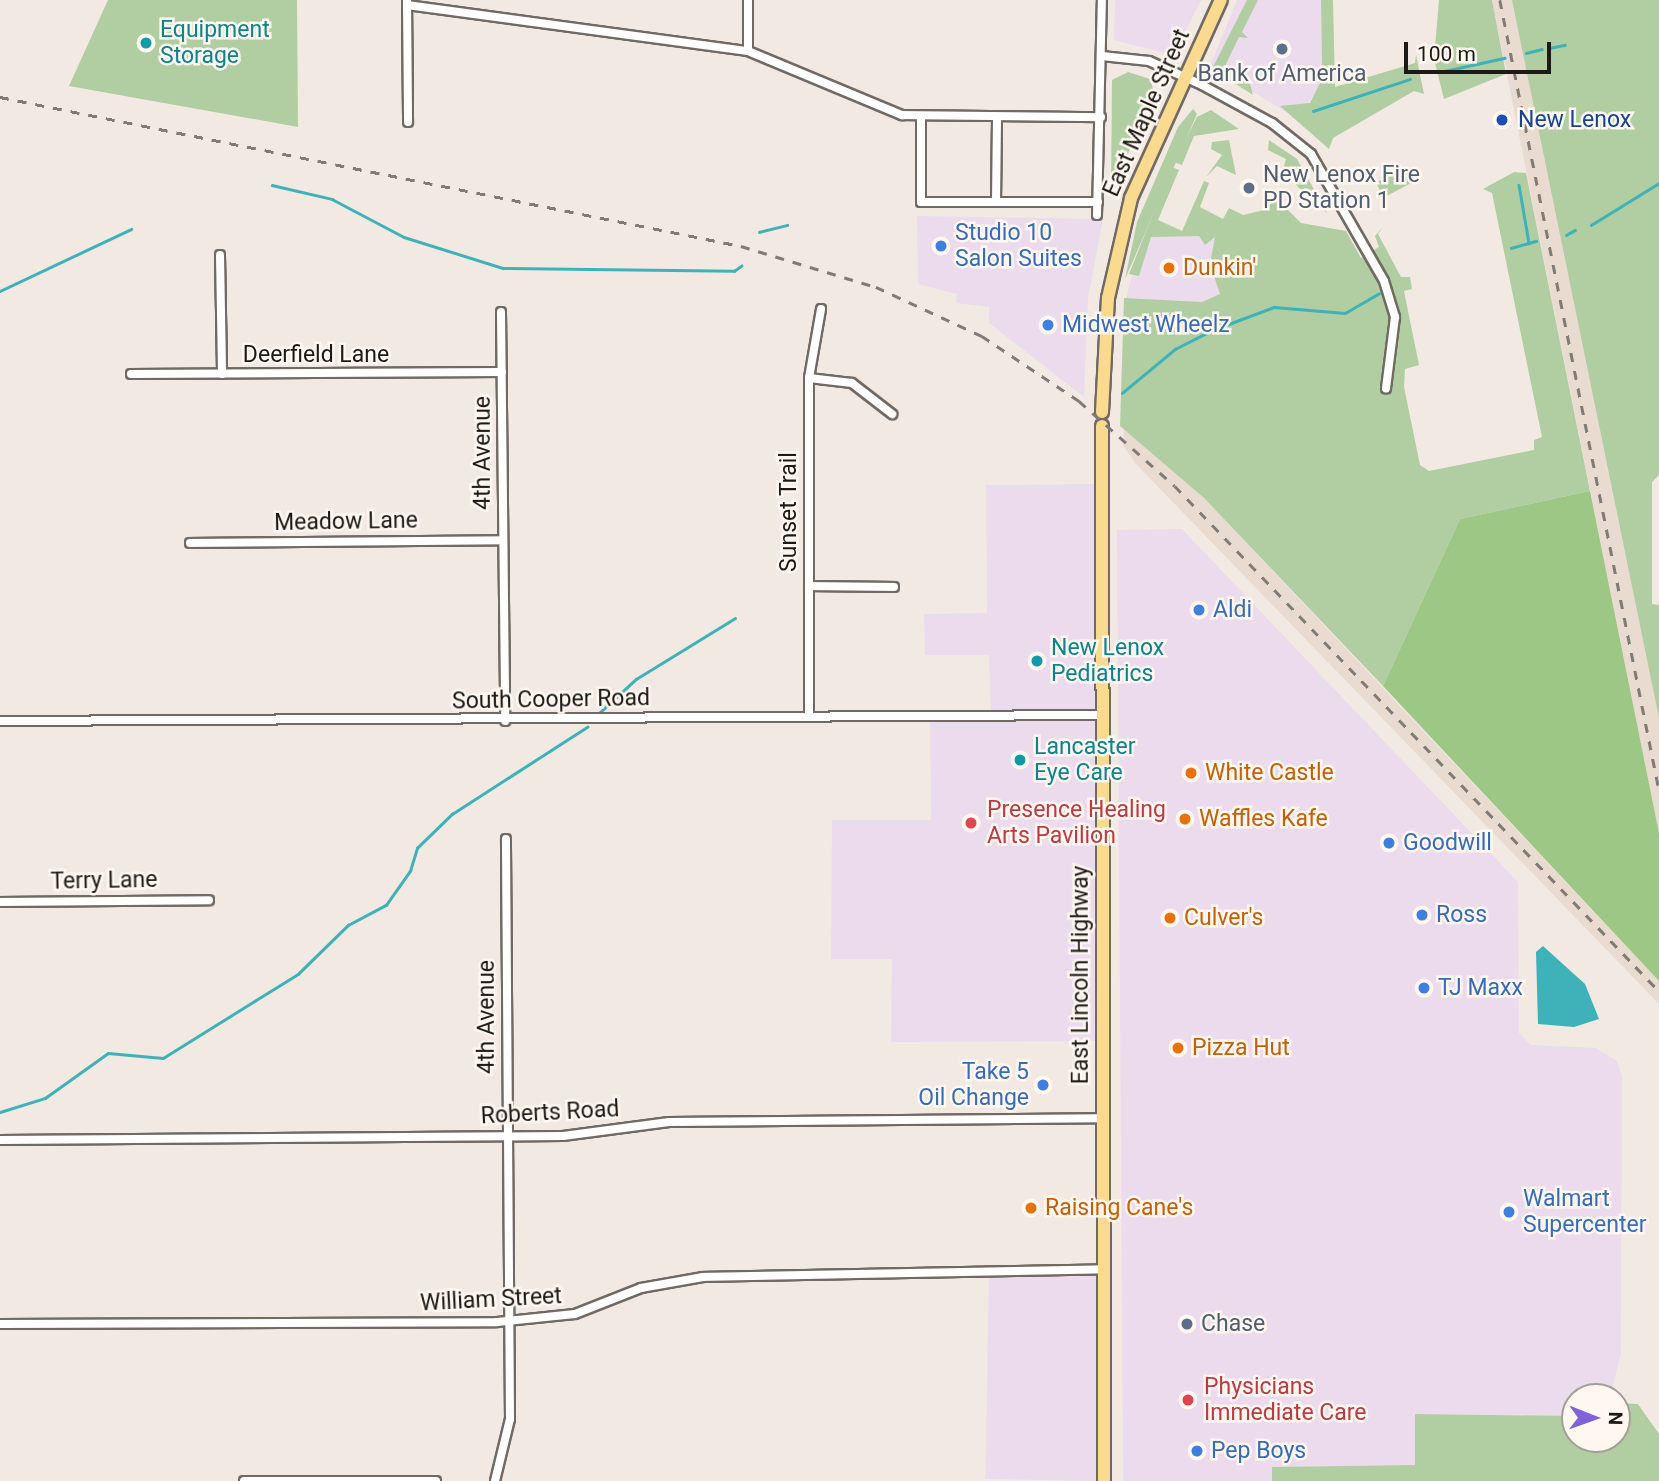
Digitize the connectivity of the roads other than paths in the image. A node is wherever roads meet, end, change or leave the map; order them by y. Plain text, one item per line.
1 (748, 0) edge
2 (1102, 0) edge
3 (1221, 0) edge
4 (407, 2) edge
5 (748, 51) junction
6 (1102, 56) junction
7 (1183, 77) junction
8 (1101, 117) junction
9 (921, 118) junction
10 (997, 119) junction
11 (408, 122) dead end
12 (996, 202) junction
13 (1098, 202) junction
14 (1097, 215) dead end
15 (220, 255) dead end
16 (821, 309) dead end
17 (501, 312) dead end
18 (502, 373) junction
19 (131, 374) dead end
20 (222, 374) junction
21 (809, 378) junction
22 (1386, 388) dead end
23 (1102, 412) dead end
24 (892, 414) dead end
25 (1102, 426) dead end
26 (503, 540) junction
27 (190, 543) dead end
28 (809, 586) junction
29 (894, 587) dead end
30 (1102, 715) junction
31 (808, 716) junction
32 (0, 721) edge
33 (505, 721) junction
34 (506, 839) dead end
35 (209, 900) dead end
36 (0, 902) edge
37 (1101, 1118) junction
38 (507, 1136) junction
39 (0, 1139) edge
40 (1104, 1269) junction
41 (509, 1321) junction
42 (0, 1324) edge
43 (244, 1481) edge
44 (436, 1481) edge
45 (495, 1481) edge
46 (1104, 1481) edge

1 - 5 street
2 - 6 street
3 - 7 main road, East Maple Street
4 - 5 street
4 - 11 street
5 - 9 street
6 - 7 street
6 - 8 street
7 - 22 street
7 - 23 main road, East Maple Street
8 - 10 street
8 - 13 street
9 - 10 street
9 - 12 street
10 - 12 street
12 - 13 street
13 - 14 street
15 - 20 street
16 - 21 street, Sunset Trail
17 - 18 street, 4th Avenue
18 - 20 street, Deerfield Lane
18 - 26 street, 4th Avenue
19 - 20 street, Deerfield Lane
21 - 24 street
21 - 28 street, Sunset Trail
25 - 30 main road, East Lincoln Highway
26 - 27 street, Meadow Lane
26 - 33 street, 4th Avenue
28 - 29 street
28 - 31 street, Sunset Trail
30 - 31 street, South Cooper Road
30 - 37 main road, East Lincoln Highway
31 - 33 street, South Cooper Road
32 - 33 street, South Cooper Road
34 - 38 street, 4th Avenue
35 - 36 street, Terry Lane
37 - 38 street, Roberts Road
37 - 40 main road, East Lincoln Highway
38 - 39 street, Roberts Road
38 - 41 street, 4th Avenue
40 - 41 street, William Street
40 - 46 main road, East Lincoln Highway
41 - 42 street, William Street
41 - 45 street, 4th Avenue
43 - 44 street

